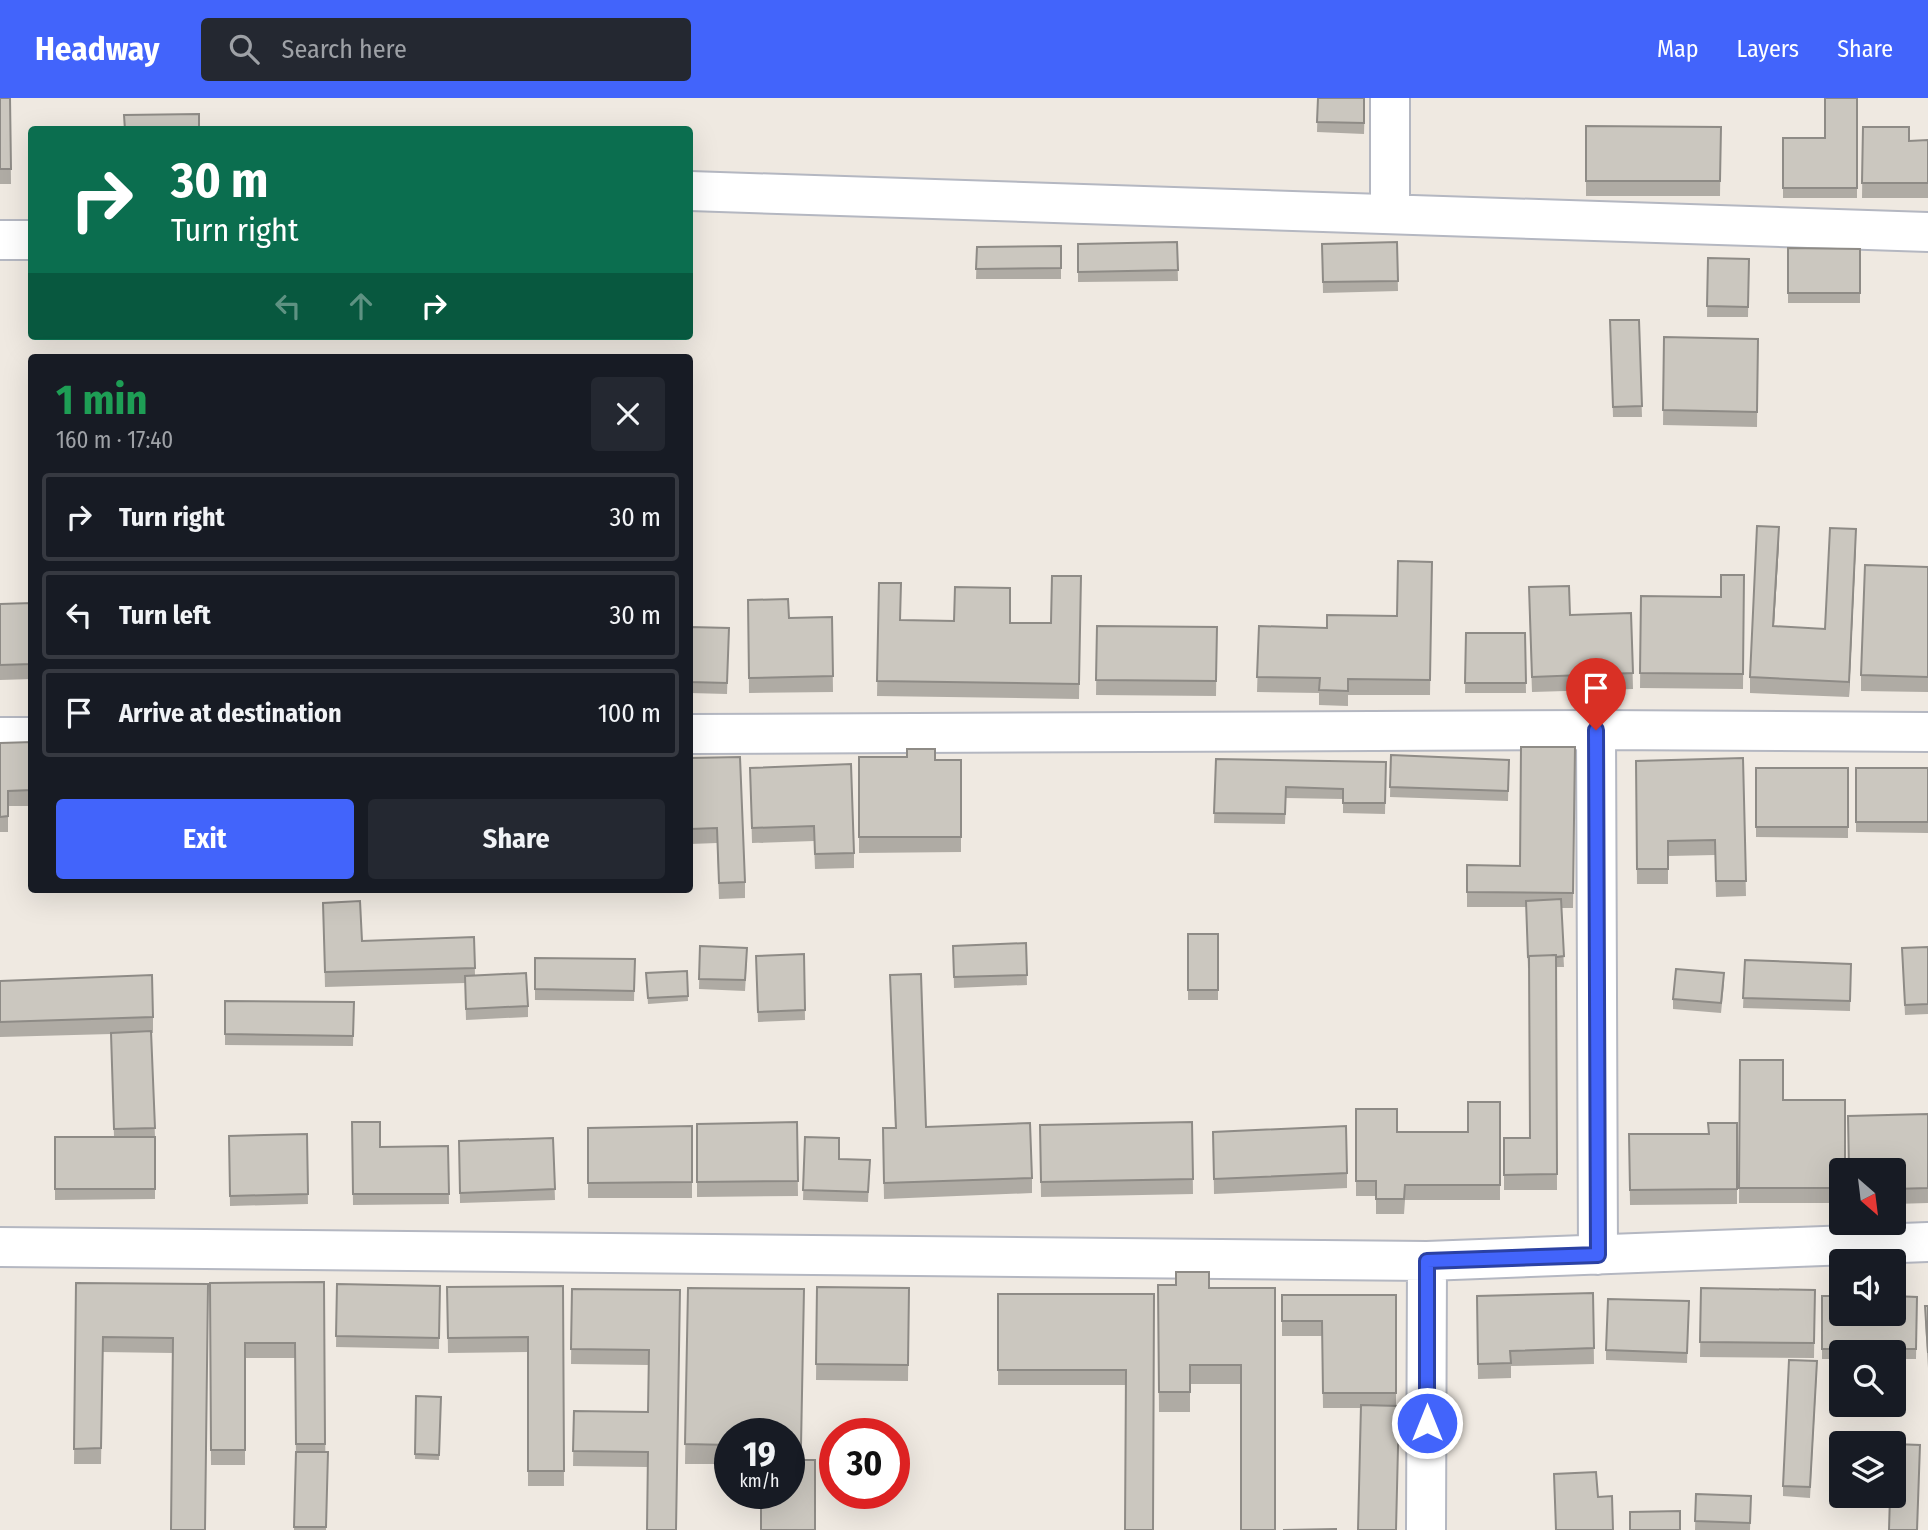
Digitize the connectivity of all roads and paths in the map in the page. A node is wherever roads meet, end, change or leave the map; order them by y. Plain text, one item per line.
1 (1390, 98) edge
2 (693, 191) edge
3 (1390, 214) junction
4 (1928, 232) edge
5 (0, 240) edge
6 (28, 240) edge
7 (1596, 730) junction
8 (1928, 732) edge
9 (693, 734) edge
10 (0, 737) edge
11 (28, 737) edge
12 (1928, 1242) edge
13 (0, 1247) edge
14 (1598, 1255) junction
15 (1427, 1261) junction
16 (1426, 1530) edge

1 - 3 street
2 - 3 street
3 - 4 street
5 - 6 street
7 - 8 street
7 - 9 street
7 - 14 street
10 - 11 street
12 - 14 street
13 - 15 street
14 - 15 street
15 - 16 street

